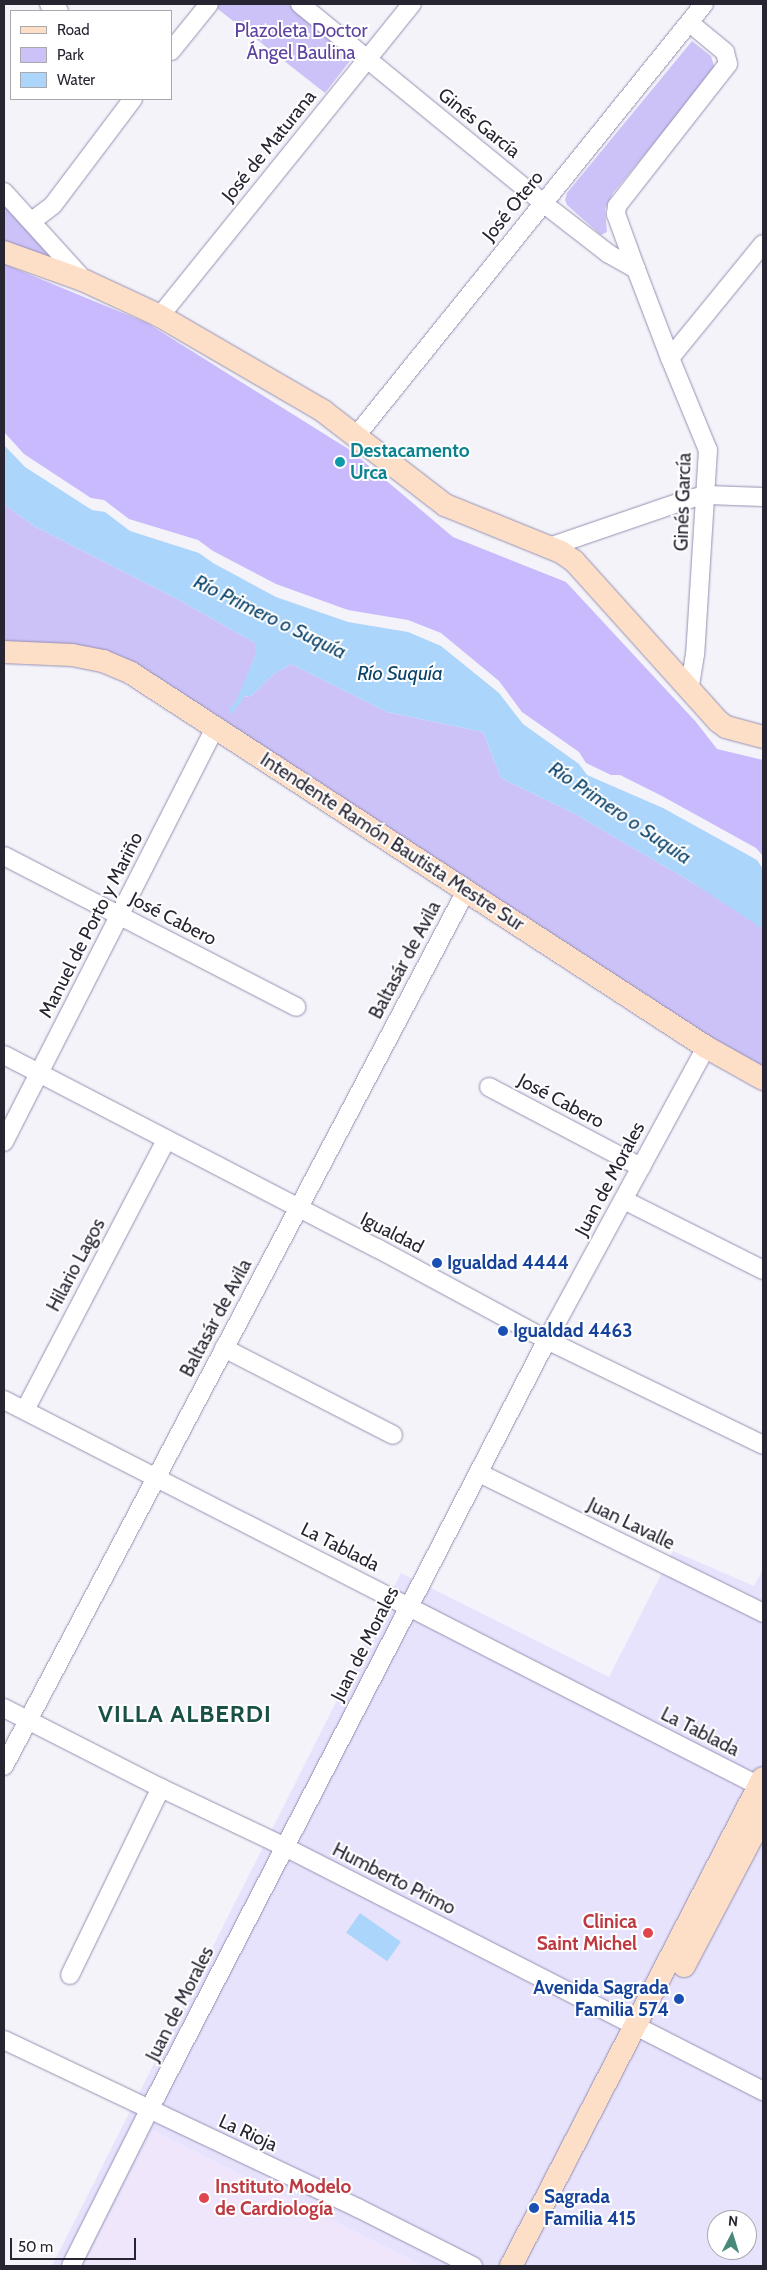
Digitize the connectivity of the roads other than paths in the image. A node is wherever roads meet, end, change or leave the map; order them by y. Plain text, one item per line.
1 (209, 4) edge
2 (300, 4) edge
3 (412, 4) edge
4 (704, 4) edge
5 (690, 22) junction
6 (172, 50) edge
7 (367, 59) junction
8 (132, 100) edge
9 (4, 192) edge
10 (544, 203) junction
11 (32, 221) junction
12 (763, 244) edge
13 (4, 252) edge
14 (636, 269) junction
15 (85, 281) junction
16 (160, 316) junction
17 (670, 358) junction
18 (356, 436) junction
19 (707, 495) junction
20 (763, 497) edge
21 (552, 546) junction
22 (4, 652) edge
23 (690, 690) junction
24 (215, 728) junction
25 (763, 736) edge
26 (4, 856) edge
27 (466, 891) junction
28 (120, 916) junction
29 (296, 1007) dead end
30 (706, 1047) junction
31 (4, 1055) edge
32 (39, 1074) junction
33 (763, 1079) edge
34 (489, 1087) dead end
35 (166, 1140) junction
36 (4, 1142) edge
37 (640, 1167) junction
38 (624, 1200) junction
39 (297, 1209) junction
40 (763, 1270) edge
41 (547, 1340) junction
42 (224, 1348) junction
43 (4, 1400) edge
44 (24, 1410) junction
45 (393, 1435) dead end
46 (763, 1445) edge
47 (479, 1473) junction
48 (157, 1477) junction
49 (409, 1606) junction
50 (763, 1614) edge
51 (4, 1708) edge
52 (27, 1720) junction
53 (4, 1766) edge
54 (762, 1784) edge
55 (161, 1788) junction
56 (763, 1816) edge
57 (285, 1847) junction
58 (70, 1975) dead end
59 (641, 2030) junction
60 (4, 2040) edge
61 (763, 2091) edge
62 (149, 2110) junction
63 (72, 2266) edge
64 (473, 2266) edge
65 (511, 2266) edge
66 (527, 2266) edge

1 - 6 street
2 - 7 street, Ginés García
3 - 7 street, José de Maturana
4 - 5 street, José Otero
5 - 10 street, José Otero
5 - 14 street, Ginés García
7 - 10 street, Ginés García
7 - 16 street, José de Maturana
8 - 11 street
9 - 11 street
10 - 14 street, Ginés García
10 - 18 street, José Otero
11 - 15 street
12 - 17 street
13 - 15 main road
14 - 17 street, Ginés García
15 - 16 main road
16 - 18 main road
17 - 19 street, Ginés García
18 - 21 main road
19 - 20 street
19 - 21 street
19 - 23 street, Ginés García
21 - 23 main road
22 - 24 main road, Intendente Ramón Bautista Mestre Sur
23 - 25 main road
24 - 27 main road, Intendente Ramón Bautista Mestre Sur
24 - 28 street, Manuel de Porto y Mariño
26 - 28 street, José Cabero
27 - 30 main road, Intendente Ramón Bautista Mestre Sur
27 - 39 street, Baltasár de Avila
28 - 29 street, José Cabero
28 - 32 street, Manuel de Porto y Mariño
30 - 33 main road, Intendente Ramón Bautista Mestre Sur
30 - 37 street, Juan de Morales
31 - 32 street, Igualdad
32 - 35 street, Igualdad
32 - 36 street, Manuel de Porto y Mariño
34 - 37 street, José Cabero
35 - 39 street, Igualdad
35 - 44 street, Hilario Lagos
37 - 38 street, Juan de Morales
38 - 40 street
38 - 41 street, Juan de Morales
39 - 41 street, Igualdad
39 - 42 street, Baltasár de Avila
41 - 46 street, Igualdad
41 - 47 street, Juan de Morales
42 - 45 street
42 - 48 street, Baltasár de Avila
43 - 44 street, La Tablada
44 - 48 street, La Tablada
47 - 49 street, Juan de Morales
47 - 50 street, Juan Lavalle
48 - 49 street, La Tablada
48 - 52 street, Baltasár de Avila
49 - 54 street, La Tablada
49 - 57 street, Juan de Morales
51 - 52 street, Humberto Primo
52 - 53 street, Baltasár de Avila
52 - 55 street, Humberto Primo
54 - 59 main road
55 - 57 street, Humberto Primo
55 - 58 street
56 - 59 main road
57 - 59 street, Humberto Primo
57 - 62 street, Juan de Morales
59 - 61 street, Humberto Primo
59 - 65 main road
59 - 66 main road
60 - 62 street, La Rioja
62 - 63 street, Juan de Morales
62 - 64 street, La Rioja

